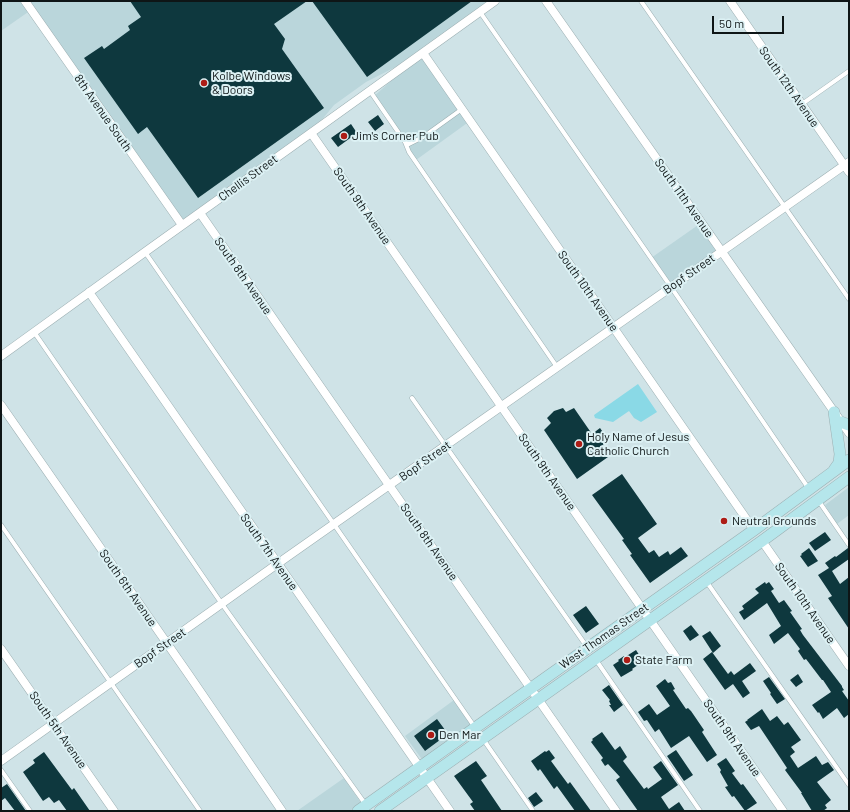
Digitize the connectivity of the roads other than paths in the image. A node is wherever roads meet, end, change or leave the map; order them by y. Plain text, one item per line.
1 (25, 1) edge
2 (495, 1) edge
3 (546, 1) edge
4 (641, 1) edge
5 (730, 1) edge
6 (480, 12) junction
7 (424, 53) junction
8 (849, 71) edge
9 (370, 91) junction
10 (802, 105) junction
11 (462, 108) junction
12 (311, 133) junction
13 (405, 142) junction
14 (847, 166) edge
15 (785, 207) junction
16 (200, 213) junction
17 (182, 225) junction
18 (145, 252) junction
19 (721, 252) junction
20 (671, 287) junction
21 (89, 292) junction
22 (849, 299) edge
23 (613, 328) junction
24 (34, 332) junction
25 (1, 356) edge
26 (557, 367) junction
27 (412, 398) dead end
28 (1, 405) edge
29 (502, 406) junction
30 (834, 412) junction
31 (845, 423) edge
32 (849, 433) edge
33 (446, 446) junction
34 (849, 460) edge
35 (833, 472) junction
36 (849, 477) edge
37 (390, 486) junction
38 (809, 489) junction
39 (818, 500) junction
40 (1, 525) edge
41 (334, 525) junction
42 (754, 530) junction
43 (762, 541) junction
44 (849, 545) edge
45 (278, 564) junction
46 (706, 581) junction
47 (222, 604) junction
48 (642, 609) junction
49 (650, 620) junction
50 (167, 643) junction
51 (587, 648) junction
52 (1, 649) edge
53 (595, 659) junction
54 (849, 666) edge
55 (111, 683) junction
56 (531, 688) junction
57 (538, 699) junction
58 (53, 723) junction
59 (475, 728) junction
60 (482, 739) junction
61 (1, 761) edge
62 (419, 767) junction
63 (1, 770) edge
64 (427, 778) junction
65 (849, 785) edge
66 (362, 808) edge
67 (30, 811) edge
68 (114, 811) edge
69 (200, 811) edge
70 (282, 811) edge
71 (380, 811) edge
72 (450, 811) edge
73 (533, 811) edge
74 (616, 811) edge
75 (700, 811) edge
76 (783, 811) edge

1 - 17 street, 8th Avenue South
2 - 6 street, Chellis Street
3 - 19 street, South 11th Avenue
4 - 15 lane
5 - 10 street, South 12th Avenue
6 - 7 street, Chellis Street
6 - 20 lane
7 - 9 street, Chellis Street
7 - 11 street, South 10th Avenue
8 - 10 lane
9 - 12 street, Chellis Street
9 - 13 lane
10 - 14 street, South 12th Avenue
11 - 13 lane
11 - 23 street, South 10th Avenue
12 - 16 street, Chellis Street
12 - 29 street, South 9th Avenue
13 - 26 lane
14 - 15 street, Bopf Street
15 - 19 street, Bopf Street
15 - 22 lane
16 - 17 street, Chellis Street
16 - 37 street, South 8th Avenue
17 - 18 street, Chellis Street
18 - 21 street, Chellis Street
18 - 41 lane
19 - 20 street, Bopf Street
19 - 30 street, South 11th Avenue
20 - 23 street, Bopf Street
20 - 38 lane
21 - 24 street, Chellis Street
21 - 45 street, South 7th Avenue
23 - 26 street, Bopf Street
23 - 42 street, South 10th Avenue
24 - 25 street, Chellis Street
24 - 47 lane
26 - 29 street, Bopf Street
27 - 33 lane
28 - 50 street, South 6th Avenue
29 - 33 street, Bopf Street
29 - 48 street, South 9th Avenue
30 - 31 street, South 11th Avenue
30 - 35 main road
31 - 32 street, South 11th Avenue
33 - 37 street, Bopf Street
33 - 51 lane
34 - 35 main road, West Thomas Street
35 - 38 main road, West Thomas Street
36 - 39 main road, West Thomas Street
37 - 41 street, Bopf Street
37 - 56 street, South 8th Avenue
38 - 42 main road, West Thomas Street
39 - 43 main road, West Thomas Street
39 - 44 lane
40 - 55 lane
41 - 45 street, Bopf Street
41 - 59 lane
42 - 48 main road, West Thomas Street
43 - 46 main road, West Thomas Street
43 - 54 street, South 10th Avenue
45 - 47 street, Bopf Street
45 - 62 street, South 7th Avenue
46 - 49 main road, West Thomas Street
46 - 65 lane
47 - 50 street, Bopf Street
47 - 66 lane
48 - 49 street, South 9th Avenue
48 - 51 main road, West Thomas Street
49 - 53 main road, West Thomas Street
49 - 76 street, South 9th Avenue
50 - 55 street, Bopf Street
50 - 70 street, South 6th Avenue
51 - 56 main road, West Thomas Street
52 - 58 street, South 5th Avenue
53 - 57 main road, West Thomas Street
53 - 75 lane
55 - 58 street, Bopf Street
55 - 69 lane
56 - 57 street, South 8th Avenue
56 - 59 main road, West Thomas Street
57 - 60 main road, West Thomas Street
57 - 74 street, South 8th Avenue
58 - 61 street, Bopf Street
58 - 68 street, South 5th Avenue
59 - 62 main road, West Thomas Street
60 - 64 main road, West Thomas Street
60 - 73 lane
62 - 64 street, South 7th Avenue
62 - 66 main road, West Thomas Street
63 - 67 lane
64 - 71 main road, West Thomas Street
64 - 72 street, South 7th Avenue

